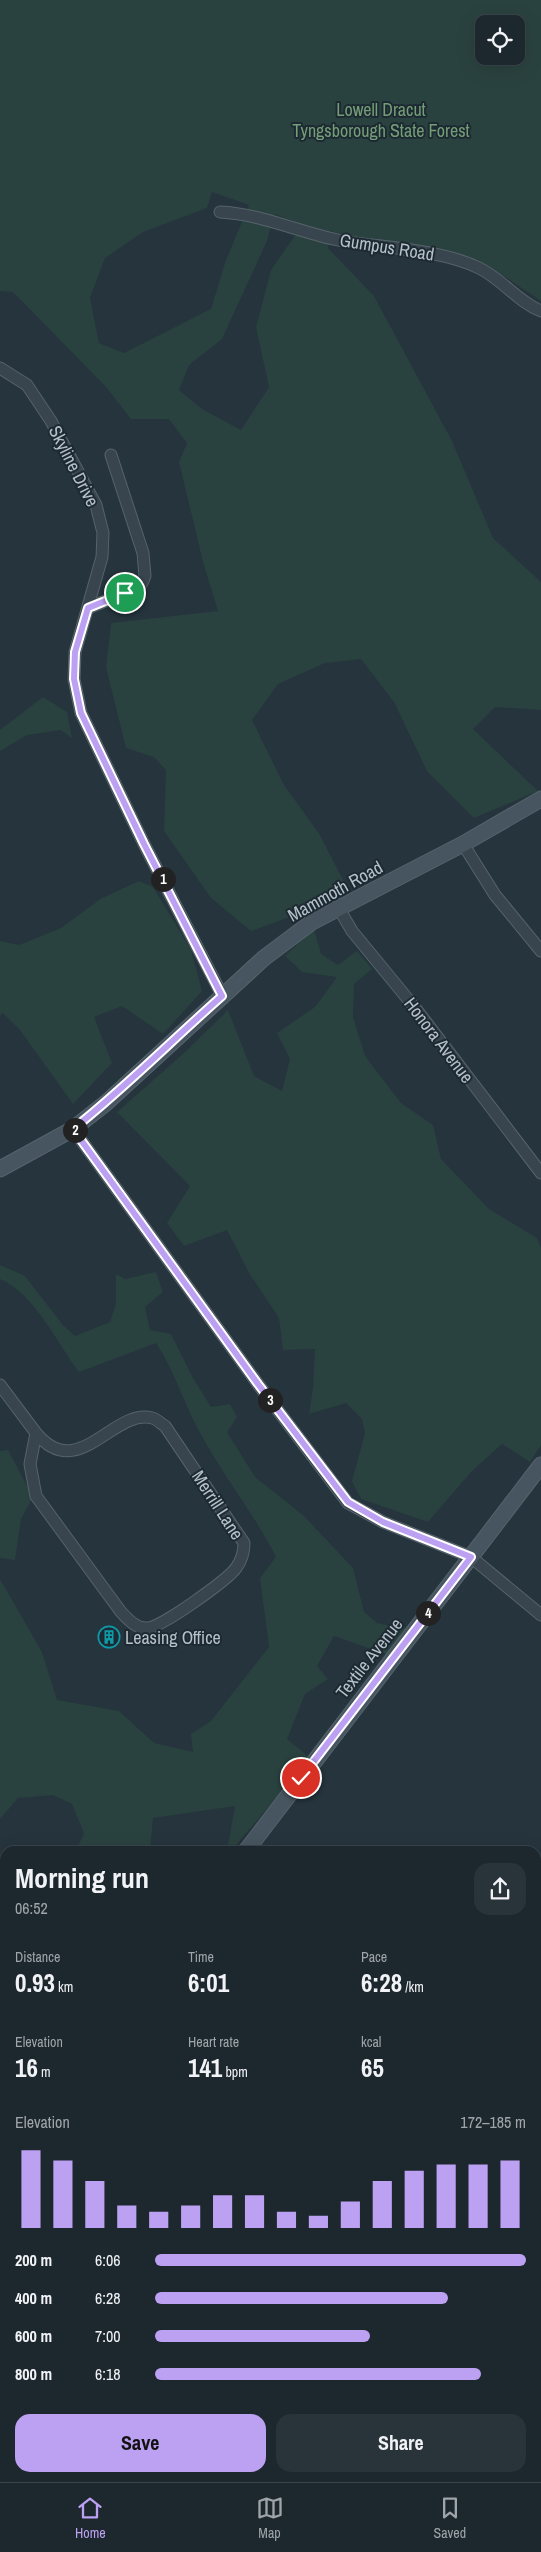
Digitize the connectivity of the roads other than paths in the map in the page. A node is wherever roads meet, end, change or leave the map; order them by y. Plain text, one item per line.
1 (220, 212) dead end
2 (541, 311) edge
3 (0, 368) edge
4 (111, 455) dead end
5 (88, 608) junction
6 (541, 800) edge
7 (463, 844) junction
8 (338, 907) junction
9 (541, 951) edge
10 (222, 996) junction
11 (73, 1129) junction
12 (0, 1169) edge
13 (541, 1173) edge
14 (0, 1385) edge
15 (36, 1433) junction
16 (541, 1466) edge
17 (471, 1557) junction
18 (541, 1615) edge
19 (250, 1846) edge

1 - 2 street, Gumpus Road
3 - 5 street, Skyline Drive
4 - 5 street
5 - 10 street, Skyline Drive
6 - 7 main road, Mammoth Road
7 - 8 main road, Mammoth Road
7 - 9 street
8 - 10 main road, Mammoth Road
8 - 13 street, Honora Avenue
10 - 11 main road, Mammoth Road
11 - 12 main road, Mammoth Road
11 - 17 street
14 - 15 street, Merrill Lane
15 - 15 street, Merrill Lane
16 - 17 main road, Textile Avenue
17 - 18 street
17 - 19 main road, Textile Avenue

